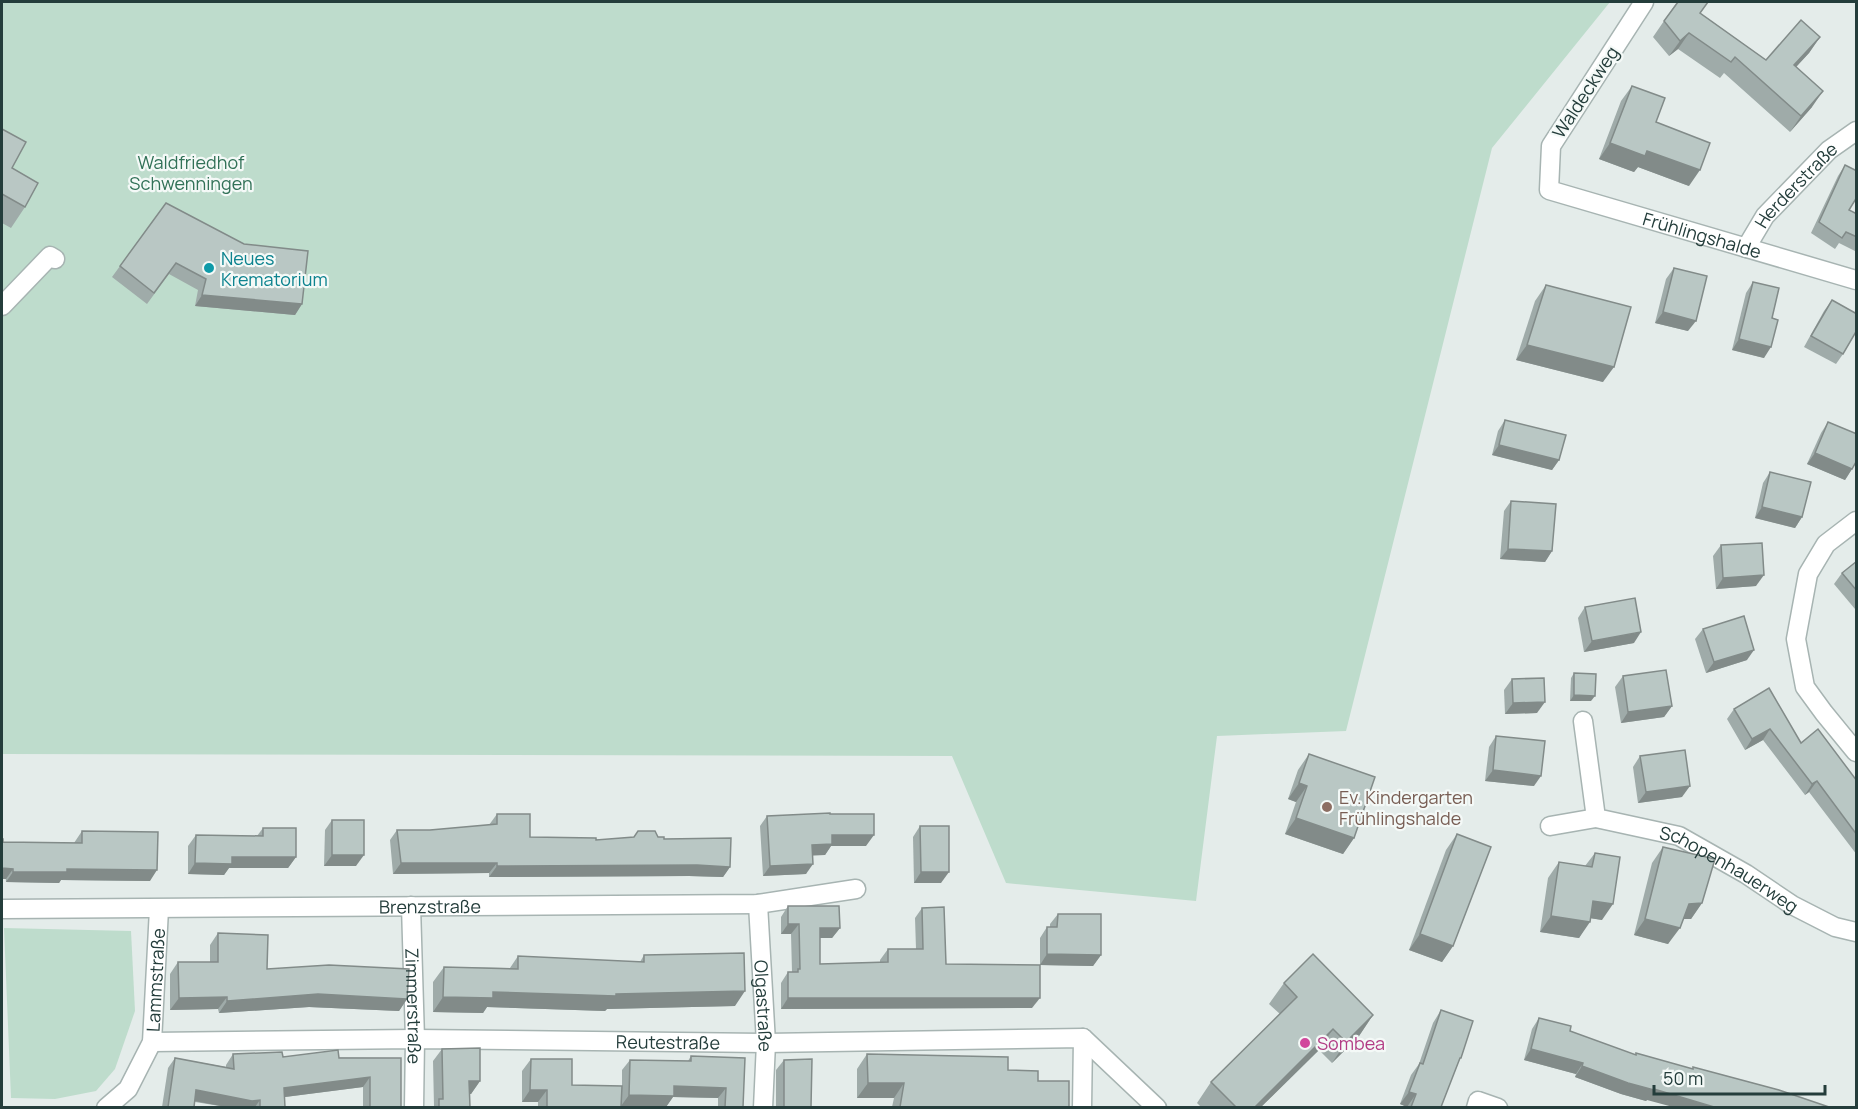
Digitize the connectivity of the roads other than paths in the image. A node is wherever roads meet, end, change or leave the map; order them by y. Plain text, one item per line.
1 (1644, 2) edge
2 (1857, 131) edge
3 (1549, 190) joint
4 (1746, 248) junction
5 (55, 259) dead end
6 (1857, 280) edge
7 (2, 306) edge
8 (1857, 521) edge
9 (1583, 721) dead end
10 (1853, 745) edge
11 (1596, 818) junction
12 (1550, 826) dead end
13 (856, 889) dead end
14 (758, 904) junction
15 (411, 906) junction
16 (2, 909) edge
17 (159, 909) junction
18 (1857, 932) edge
19 (1083, 1038) junction
20 (415, 1039) junction
21 (152, 1042) junction
22 (766, 1042) junction
23 (1477, 1104) edge
24 (106, 1107) edge
25 (414, 1107) edge
26 (763, 1107) edge
27 (1082, 1107) edge
28 (1156, 1107) edge
29 (1498, 1107) edge

1 - 3 street, Waldeckweg
2 - 4 street, Herderstraße
3 - 4 street, Frühlingshalde
4 - 6 street, Frühlingshalde
5 - 7 street
8 - 10 street
9 - 11 street
11 - 12 street, Schopenhauerweg
11 - 18 street, Schopenhauerweg
13 - 14 street, Brenzstraße
14 - 15 street, Brenzstraße
14 - 22 street, Olgastraße
15 - 17 street, Brenzstraße
15 - 20 street, Zimmerstraße
16 - 17 street, Brenzstraße
17 - 21 street, Lammstraße
19 - 22 street, Reutestraße
19 - 27 street
19 - 28 street
20 - 21 street, Reutestraße
20 - 22 street, Reutestraße
20 - 25 street, Zimmerstraße
21 - 24 street, Lammstraße
22 - 26 street, Olgastraße
23 - 29 street

